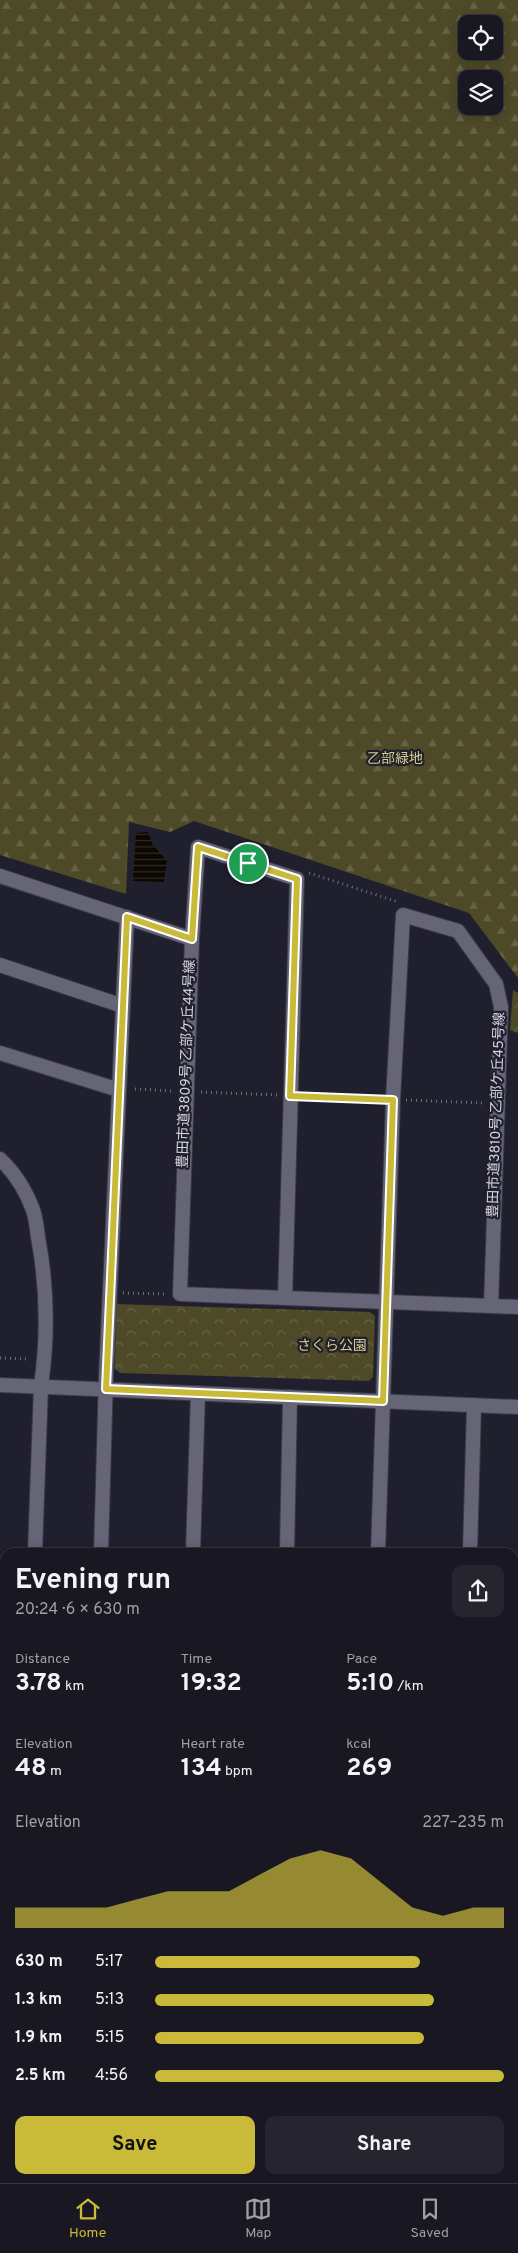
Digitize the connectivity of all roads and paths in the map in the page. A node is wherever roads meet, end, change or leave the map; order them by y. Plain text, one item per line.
1 (303, 871) dead end
2 (0, 876) edge
3 (401, 903) dead end
4 (127, 917) junction
5 (192, 939) junction
6 (0, 966) edge
7 (123, 1006) junction
8 (0, 1052) edge
9 (135, 1089) dead end
10 (119, 1090) junction
11 (186, 1091) junction
12 (290, 1096) junction
13 (393, 1100) junction
14 (498, 1104) junction
15 (0, 1159) edge
16 (110, 1292) junction
17 (180, 1294) junction
18 (285, 1298) junction
19 (386, 1302) junction
20 (491, 1306) junction
21 (518, 1307) edge
22 (0, 1358) edge
23 (38, 1362) junction
24 (0, 1385) edge
25 (41, 1386) junction
26 (106, 1389) junction
27 (198, 1393) junction
28 (290, 1397) junction
29 (383, 1401) junction
30 (474, 1405) junction
31 (518, 1407) edge
32 (35, 1548) edge
33 (101, 1548) edge
34 (193, 1548) edge
35 (287, 1548) edge
36 (378, 1548) edge
37 (470, 1548) edge

1 - 3 path
2 - 4 street
4 - 5 street
4 - 7 street
5 - 11 street, 豊田市道3809号 乙部ケ丘44号線
5 - 12 street, 豊田市道3809号 乙部ケ丘44号線
6 - 7 street
7 - 10 street
8 - 10 street
9 - 11 path
10 - 16 street
11 - 12 path
11 - 17 street, 豊田市道3809号 乙部ケ丘44号線
12 - 13 path
12 - 18 street, 豊田市道3809号 乙部ケ丘44号線
13 - 14 path
13 - 14 street, 豊田市道3810号 乙部ケ丘45号線
13 - 19 street, 豊田市道3810号 乙部ケ丘45号線
14 - 20 street, 豊田市道3810号 乙部ケ丘45号線
15 - 23 street
16 - 17 path
16 - 26 street
17 - 18 street
18 - 19 street
19 - 20 street
19 - 29 street, 豊田市道3810号 乙部ケ丘45号線
20 - 21 street
22 - 23 path
23 - 25 street
24 - 25 street
25 - 26 street
25 - 32 street
26 - 27 street
26 - 33 street
27 - 28 street
27 - 34 street
28 - 29 street
28 - 35 street
29 - 30 street
29 - 36 street, 豊田市道3810号 乙部ケ丘45号線
30 - 31 street
30 - 37 street

